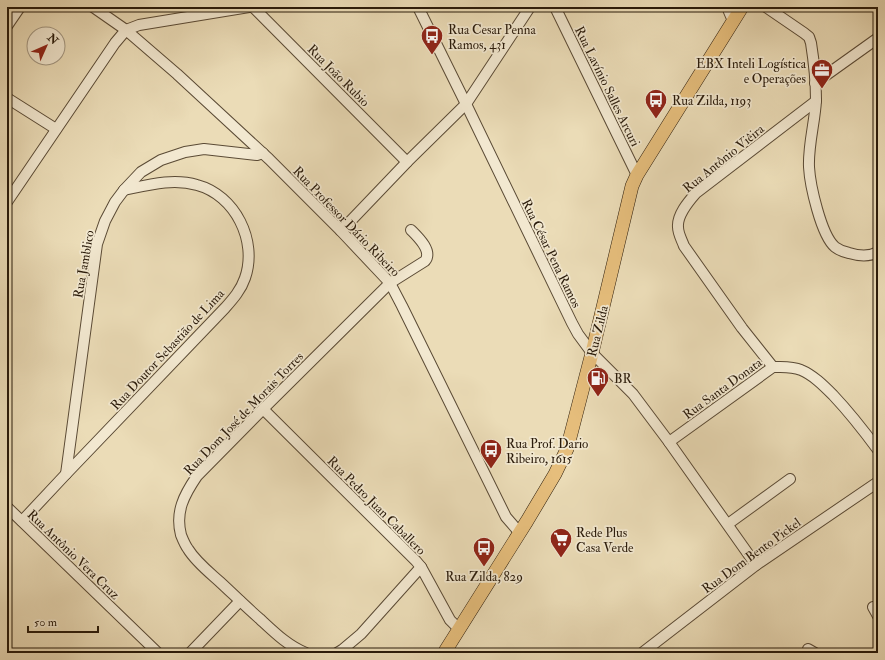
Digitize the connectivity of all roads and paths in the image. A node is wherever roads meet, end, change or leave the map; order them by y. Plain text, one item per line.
1 (20, 7) edge
2 (93, 7) edge
3 (249, 7) edge
4 (253, 7) edge
5 (418, 7) edge
6 (530, 7) edge
7 (555, 7) edge
8 (727, 7) edge
9 (742, 7) edge
10 (766, 7) edge
11 (733, 21) junction
12 (7, 26) edge
13 (126, 30) junction
14 (878, 38) edge
15 (815, 83) junction
16 (7, 98) edge
17 (816, 101) junction
18 (466, 104) junction
19 (56, 129) junction
20 (263, 153) junction
21 (407, 162) junction
22 (637, 175) junction
23 (124, 190) junction
24 (7, 202) edge
25 (411, 230) dead end
26 (341, 231) junction
27 (878, 252) edge
28 (390, 283) junction
29 (592, 353) junction
30 (773, 367) junction
31 (263, 409) junction
32 (669, 442) junction
33 (878, 450) edge
34 (66, 474) junction
35 (790, 479) dead end
36 (878, 482) edge
37 (7, 507) edge
38 (22, 521) junction
39 (728, 524) junction
40 (519, 532) junction
41 (756, 565) junction
42 (421, 567) junction
43 (240, 601) junction
44 (459, 629) junction
45 (158, 653) edge
46 (190, 653) edge
47 (306, 653) edge
48 (337, 653) edge
49 (444, 653) edge
50 (642, 653) edge

1 - 12 street
2 - 13 street, Rua Professor Dário Ribeiro
3 - 13 street
4 - 21 street, Rua João Rubio
5 - 18 street, Rua César Pena Ramos
6 - 18 street
7 - 22 street, Rua Lavínio Salles Arcuri
8 - 11 street
9 - 11 main road, Rua Zilda
10 - 15 street
11 - 22 main road, Rua Zilda
13 - 19 street
13 - 20 street, Rua Professor Dário Ribeiro
14 - 15 street
15 - 17 street
16 - 19 street
17 - 27 street
17 - 30 street, Rua Antônio Viêira
18 - 21 street
18 - 29 street, Rua César Pena Ramos
19 - 24 street
20 - 23 street, Rua Jamblico
20 - 26 street, Rua Professor Dário Ribeiro
21 - 26 street
22 - 29 main road, Rua Zilda
23 - 34 street, Rua Jamblico
23 - 34 street, Rua Doutor Sebastião de Lima
25 - 28 street, Rua Dom José de Morais Torres
26 - 28 street, Rua Professor Dário Ribeiro
28 - 31 street, Rua Dom José de Morais Torres
28 - 40 street, Rua Professor Dário Ribeiro
29 - 32 street, Rua César Pena Ramos
29 - 40 main road, Rua Zilda
30 - 32 street, Rua Santa Donata
30 - 33 street, Rua Santa Donata
31 - 42 street, Rua Pedro Juan Caballero
31 - 43 street, Rua Dom José de Morais Torres
32 - 39 street, Rua César Pena Ramos
34 - 38 street, Rua Doutor Sebastião de Lima
35 - 39 street
36 - 41 street, Rua Dom Bento Pickel
37 - 38 street, Rua Antônio Vera Cruz
38 - 45 street, Rua Antônio Vera Cruz
39 - 41 street, Rua César Pena Ramos
40 - 44 main road, Rua Zilda
41 - 50 street, Rua Dom Bento Pickel
42 - 44 street, Rua Pedro Juan Caballero
42 - 48 street
43 - 46 street
43 - 47 street, Rua Dom José de Morais Torres
44 - 49 main road, Rua Zilda

